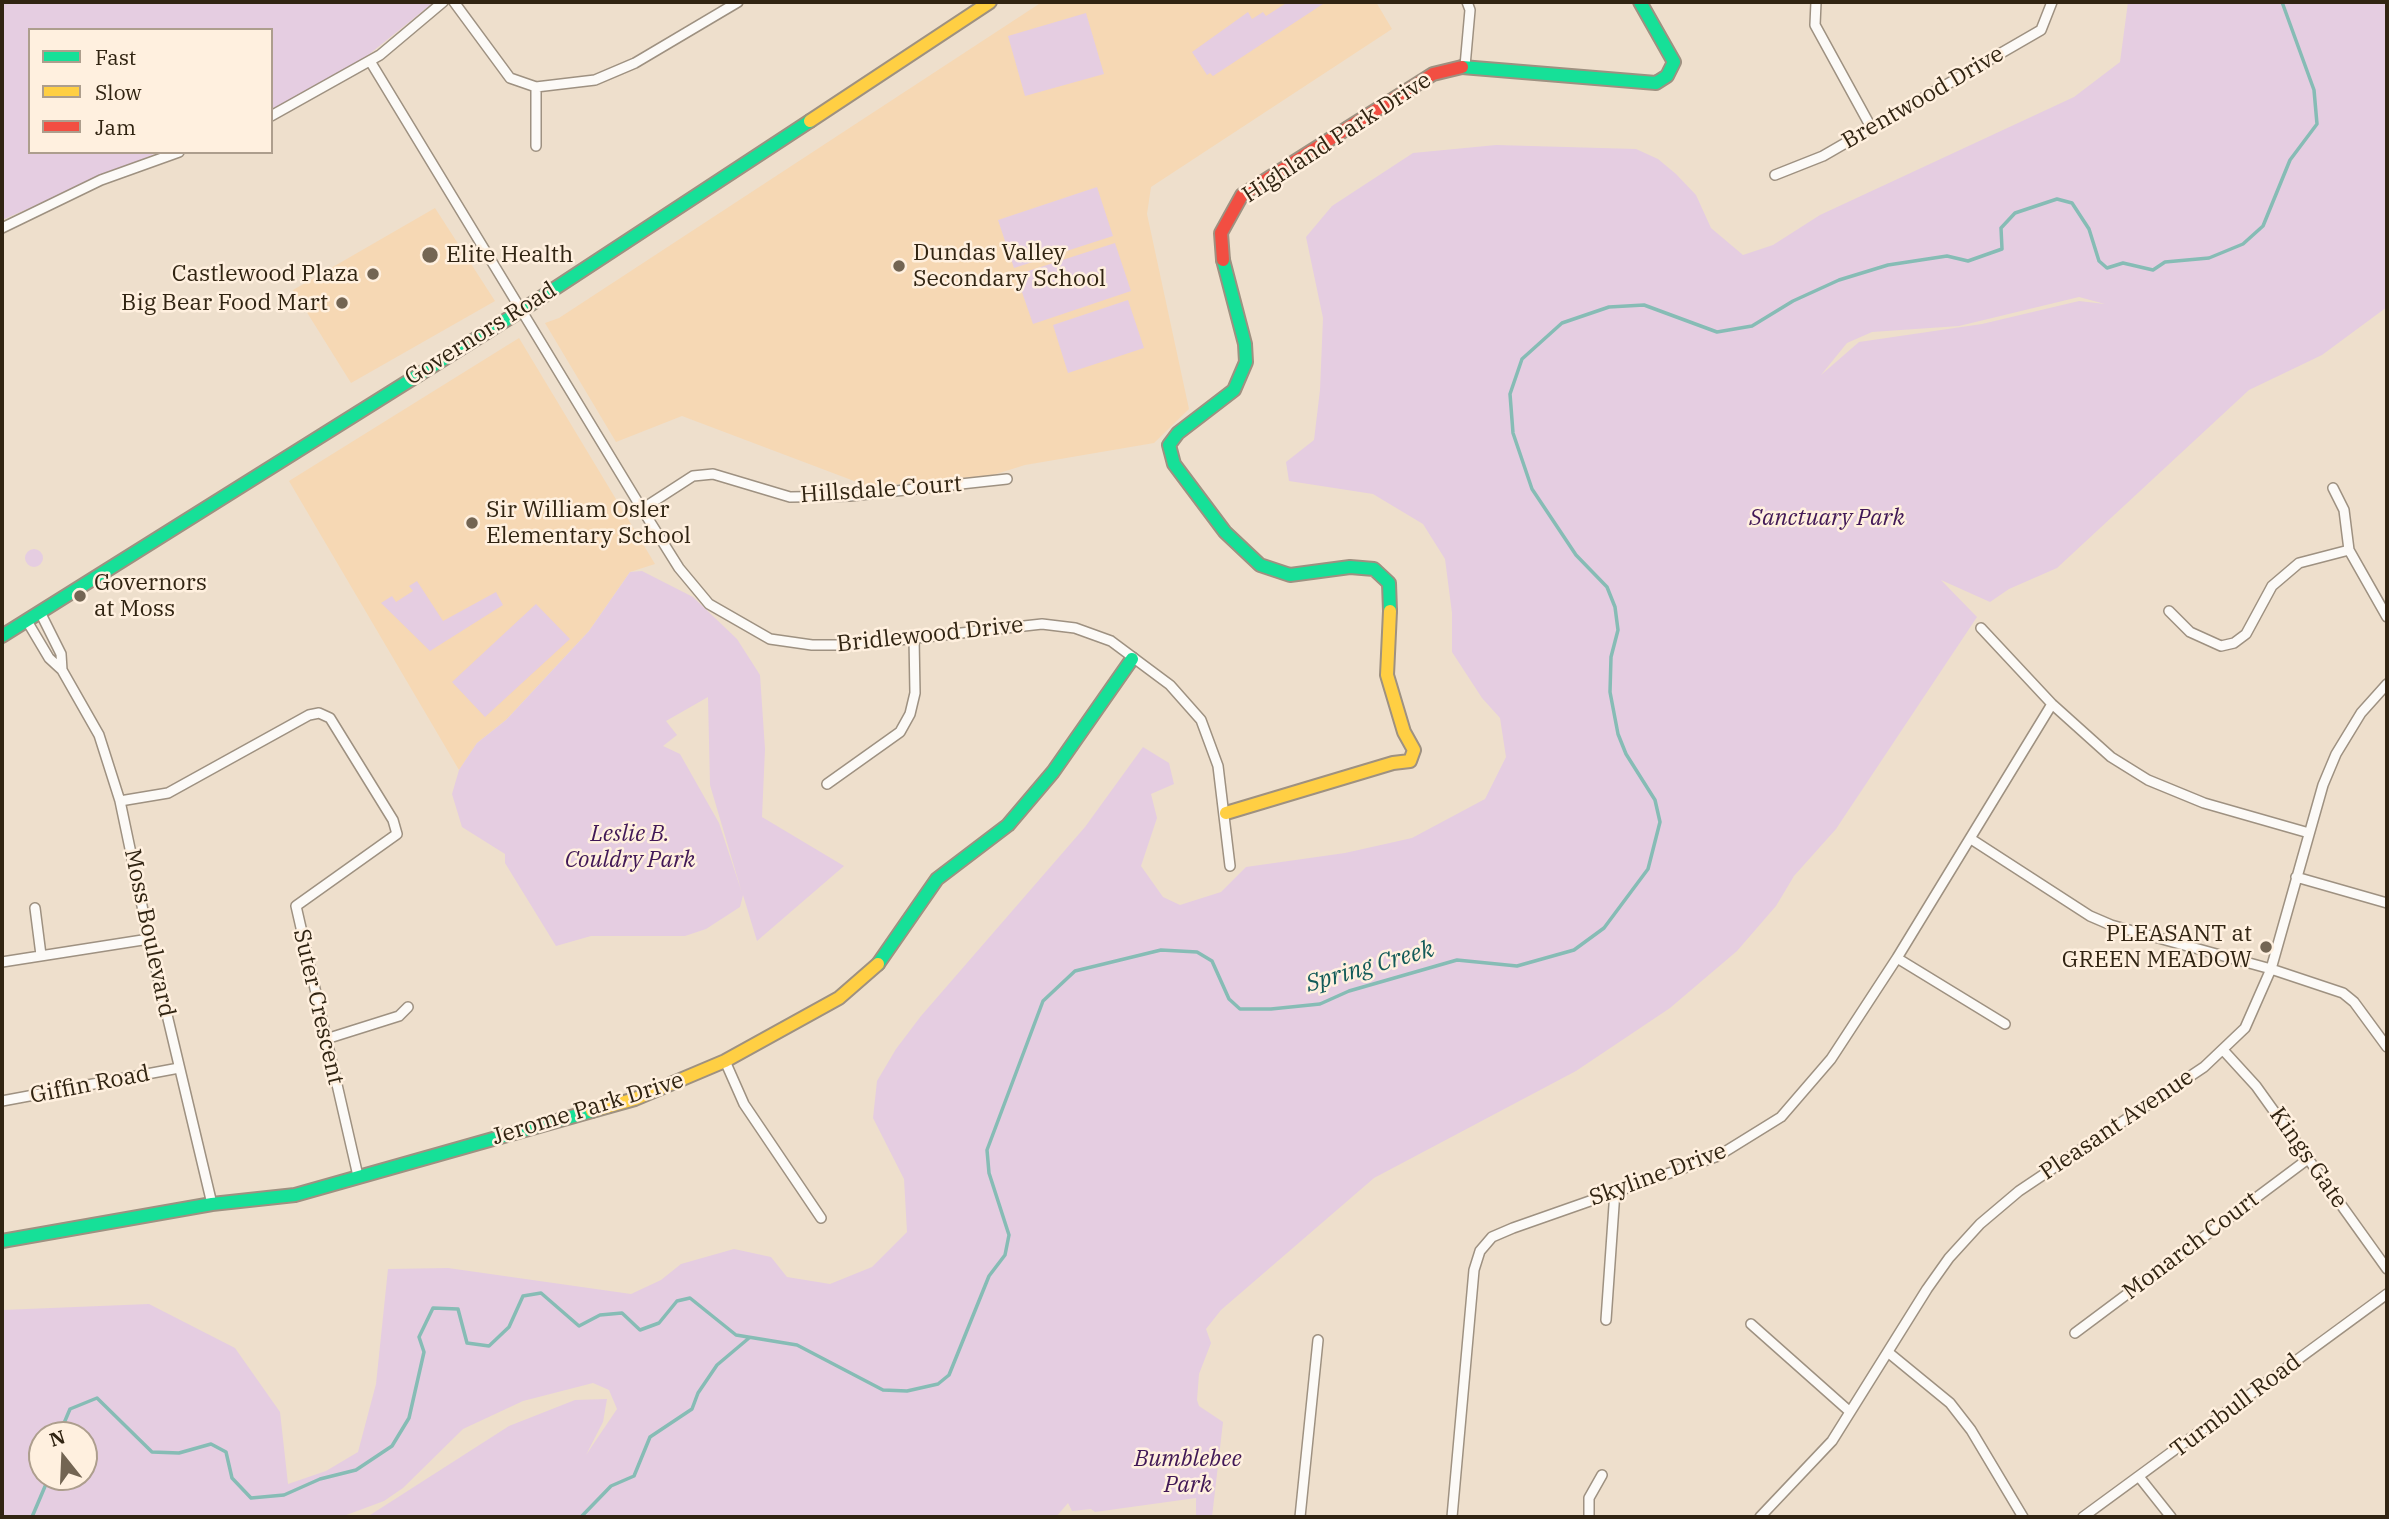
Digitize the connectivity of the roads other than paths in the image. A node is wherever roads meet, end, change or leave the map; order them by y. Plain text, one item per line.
1 (443, 2) edge
2 (454, 2) edge
3 (738, 2) edge
4 (990, 2) edge
5 (1467, 2) edge
6 (1640, 2) edge
7 (1816, 2) edge
8 (2052, 2) edge
9 (370, 61) junction
10 (1465, 66) junction
11 (536, 87) junction
12 (273, 115) edge
13 (1872, 129) junction
14 (536, 146) dead end
15 (173, 154) edge
16 (1775, 175) dead end
17 (2, 228) edge
18 (522, 310) junction
19 (1007, 479) dead end
20 (2333, 488) dead end
21 (642, 509) junction
22 (2349, 550) junction
23 (2169, 611) dead end
24 (40, 612) junction
25 (2387, 617) edge
26 (27, 621) junction
27 (1981, 628) dead end
28 (2, 636) edge
29 (914, 637) junction
30 (1132, 659) junction
31 (62, 670) junction
32 (2387, 684) edge
33 (2052, 704) junction
34 (827, 784) dead end
35 (120, 801) junction
36 (1226, 813) junction
37 (2309, 833) junction
38 (1971, 839) junction
39 (1230, 866) dead end
40 (2296, 877) junction
41 (2387, 903) edge
42 (35, 908) dead end
43 (149, 939) junction
44 (41, 955) junction
45 (1897, 958) junction
46 (2, 962) edge
47 (2271, 969) junction
48 (408, 1007) dead end
49 (2005, 1024) dead end
50 (326, 1040) junction
51 (2387, 1047) edge
52 (2224, 1051) junction
53 (725, 1061) junction
54 (179, 1068) junction
55 (2, 1101) edge
56 (2308, 1159) junction
57 (358, 1176) junction
58 (1615, 1191) junction
59 (212, 1204) junction
60 (821, 1218) dead end
61 (2, 1241) edge
62 (2387, 1269) edge
63 (2387, 1294) edge
64 (1606, 1320) dead end
65 (1751, 1324) dead end
66 (2075, 1333) dead end
67 (1318, 1340) dead end
68 (1889, 1353) junction
69 (1849, 1411) junction
70 (1602, 1475) dead end
71 (2140, 1478) junction
72 (1300, 1517) edge
73 (1452, 1517) edge
74 (1589, 1517) edge
75 (1760, 1517) edge
76 (2023, 1517) edge
77 (2083, 1517) edge
78 (2171, 1517) edge

1 - 9 street
2 - 11 street
3 - 11 street
4 - 18 street, Governors Road
5 - 10 street
6 - 10 street, Highland Park Drive
7 - 13 street
8 - 13 street, Brentwood Drive
9 - 12 street
9 - 18 street, Bridlewood Drive
10 - 36 street, Highland Park Drive
11 - 14 street
13 - 16 street, Brentwood Drive
15 - 17 street
18 - 21 street, Bridlewood Drive
18 - 24 street, Governors Road
19 - 21 street, Hillsdale Court
20 - 22 street
21 - 29 street, Bridlewood Drive
22 - 23 street
22 - 25 street
24 - 26 street, Governors Road
24 - 31 street, Moss Boulevard
26 - 28 street, Governors Road
26 - 31 street, Moss Boulevard
27 - 33 street
29 - 30 street, Bridlewood Drive
29 - 34 street
30 - 36 street, Bridlewood Drive
30 - 53 street, Jerome Park Drive
31 - 35 street, Moss Boulevard
32 - 37 street, Pleasant Avenue
33 - 37 street
33 - 38 street, Skyline Drive
35 - 43 street, Moss Boulevard
35 - 50 street, Suter Crescent
36 - 39 street, Bridlewood Drive
37 - 40 street, Pleasant Avenue
38 - 45 street, Skyline Drive
38 - 47 street
40 - 41 street
40 - 47 street, Pleasant Avenue
42 - 44 street
43 - 44 street
43 - 54 street, Moss Boulevard
44 - 46 street
45 - 49 street
45 - 58 street, Skyline Drive
47 - 51 street
47 - 52 street, Pleasant Avenue
48 - 50 street
50 - 57 street, Suter Crescent
52 - 56 street, Kings Gate
52 - 68 street, Pleasant Avenue
53 - 57 street, Jerome Park Drive
53 - 60 street
54 - 55 street, Giffin Road
54 - 59 street, Moss Boulevard
56 - 62 street, Kings Gate
56 - 66 street, Monarch Court
57 - 59 street, Jerome Park Drive
58 - 64 street
58 - 73 street, Skyline Drive
59 - 61 street, Jerome Park Drive
63 - 71 street, Turnbull Road
65 - 69 street
67 - 72 street
68 - 69 street, Pleasant Avenue
68 - 76 street
69 - 75 street, Pleasant Avenue
70 - 74 street
71 - 77 street, Turnbull Road
71 - 78 street

